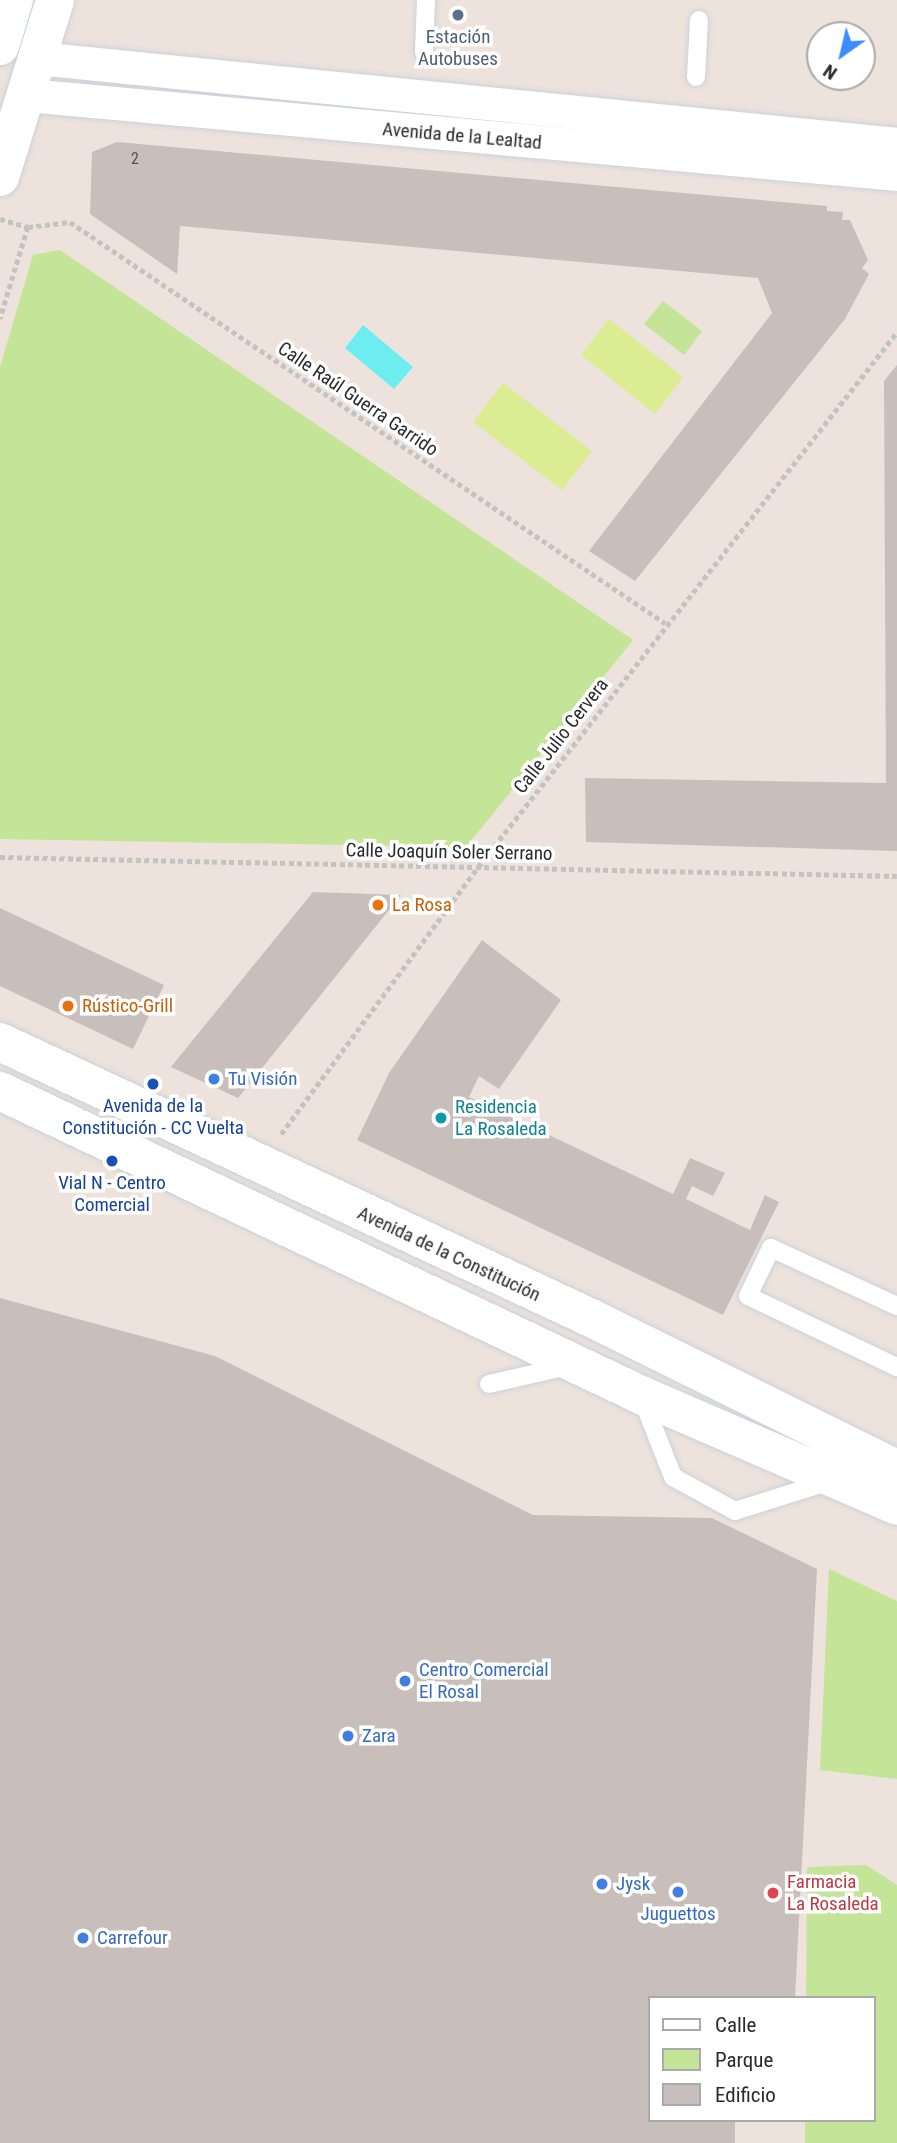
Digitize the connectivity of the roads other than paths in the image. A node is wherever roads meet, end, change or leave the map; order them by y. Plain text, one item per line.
1 (14, 0) edge
2 (55, 0) edge
3 (426, 0) edge
4 (699, 20) dead end
5 (0, 46) edge
6 (424, 52) dead end
7 (37, 58) junction
8 (696, 77) dead end
9 (26, 95) junction
10 (897, 144) edge
11 (897, 174) edge
12 (0, 177) edge
13 (0, 1042) edge
14 (0, 1091) edge
15 (897, 1306) edge
16 (575, 1364) junction
17 (897, 1367) edge
18 (489, 1384) dead end
19 (641, 1395) junction
20 (835, 1480) junction
21 (897, 1497) edge

1 - 5 street
2 - 7 street
3 - 6 lane
4 - 8 lane
7 - 9 street
7 - 10 street, Avenida de la Lealtad
9 - 11 street, Avenida de la Lealtad
9 - 12 street
13 - 21 street, Avenida de la Constitución
14 - 16 street, Avenida de la Constitución
15 - 17 lane
16 - 18 lane
16 - 19 street, Avenida de la Constitución
19 - 20 street, Avenida de la Constitución
19 - 20 lane
20 - 21 street, Avenida de la Constitución

